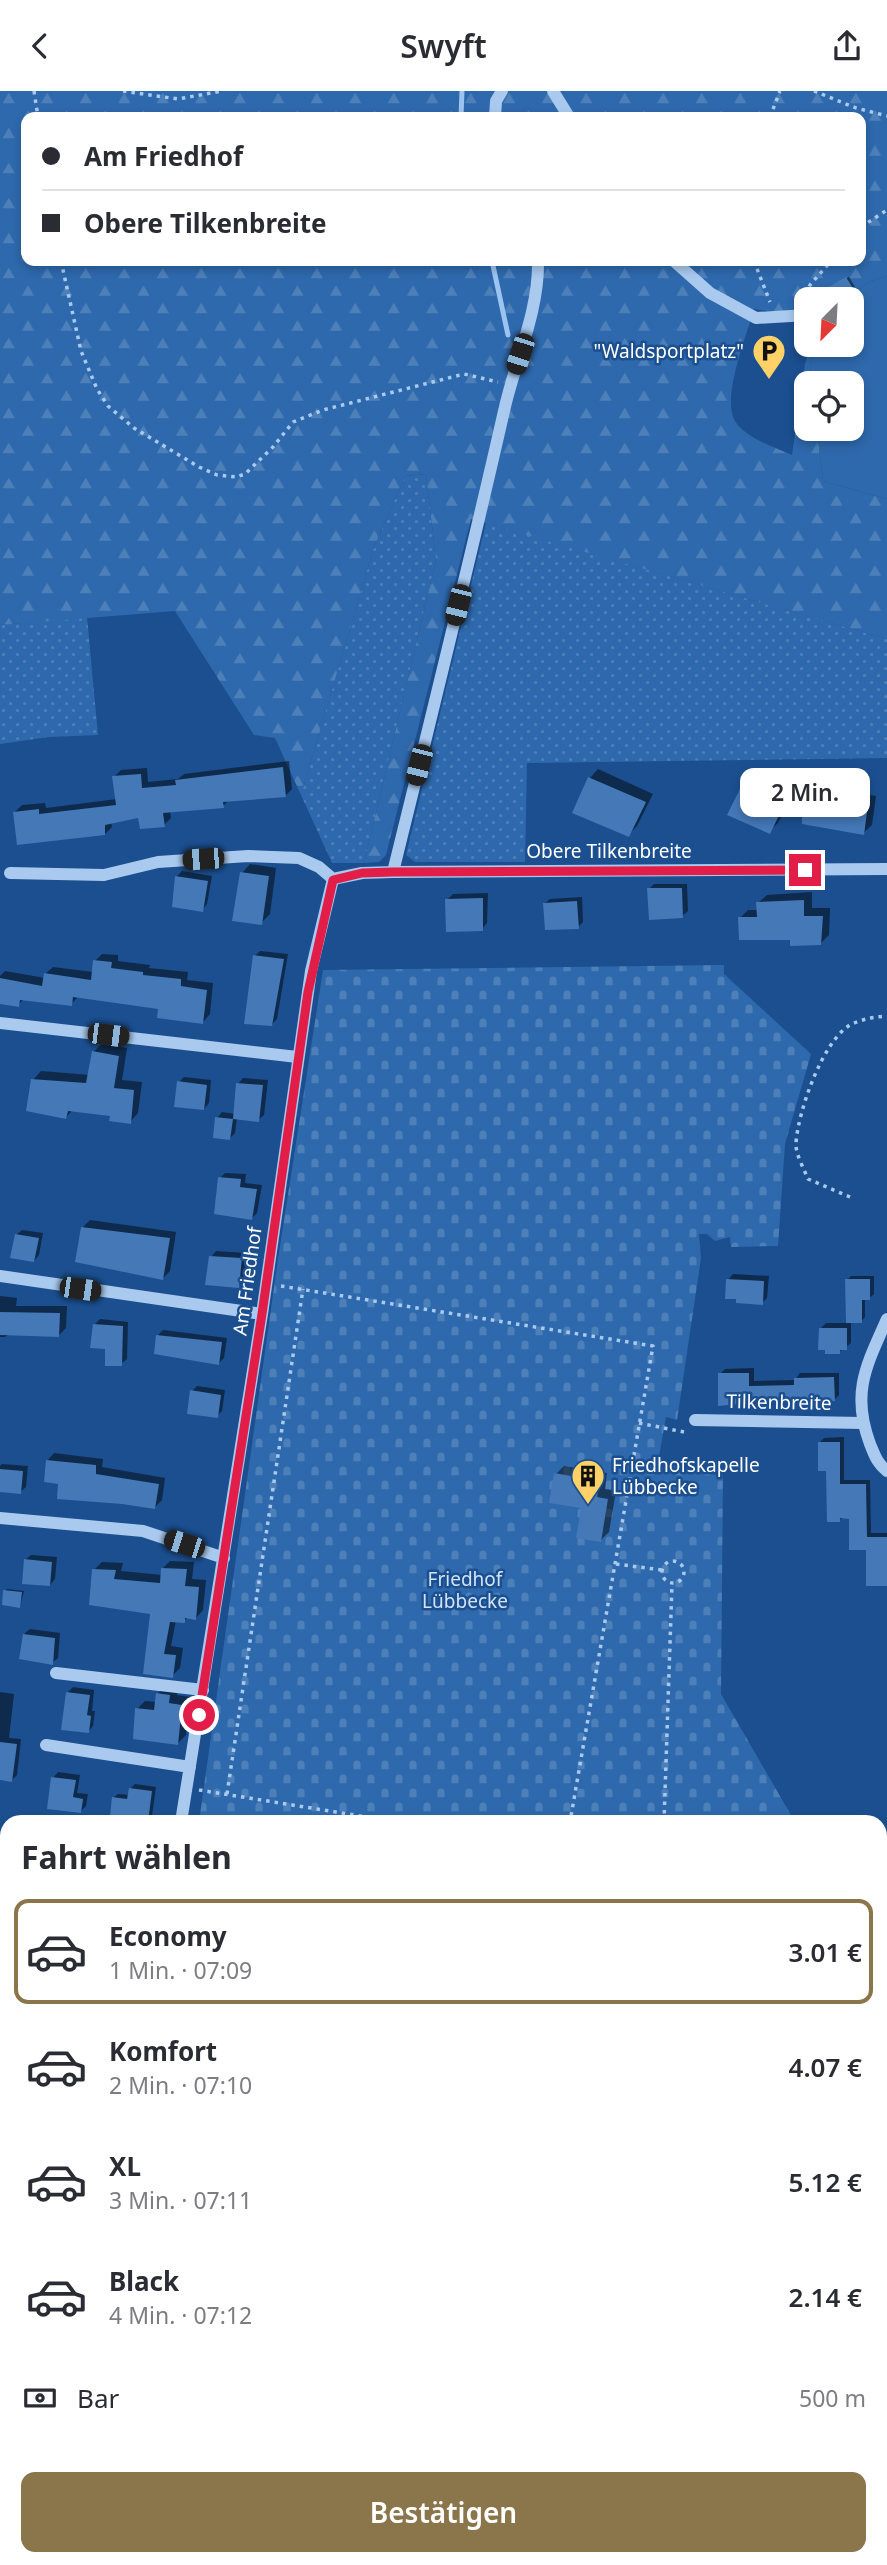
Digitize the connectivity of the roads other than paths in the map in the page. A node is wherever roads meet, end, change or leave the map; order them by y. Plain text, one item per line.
1 (502, 91) edge
2 (553, 91) edge
3 (495, 112) edge
4 (566, 112) edge
5 (538, 266) edge
6 (680, 266) edge
7 (794, 316) edge
8 (887, 869) edge
9 (393, 872) junction
10 (10, 873) dead end
11 (333, 880) junction
12 (0, 1023) edge
13 (297, 1057) junction
14 (0, 1276) edge
15 (262, 1314) junction
16 (887, 1319) edge
17 (695, 1420) dead end
18 (862, 1423) junction
19 (887, 1471) edge
20 (0, 1518) edge
21 (224, 1557) junction
22 (55, 1673) dead end
23 (203, 1689) junction
24 (46, 1745) dead end
25 (190, 1767) junction
26 (182, 1815) edge

1 - 3 street
2 - 4 street
5 - 9 street
6 - 7 street
8 - 9 street, Obere Tilkenbreite
9 - 11 street, Obere Tilkenbreite
10 - 11 street
11 - 13 street, Am Friedhof
12 - 13 street
13 - 15 street, Am Friedhof
14 - 15 street
15 - 21 street, Am Friedhof
16 - 18 street, Tilkenbreite
17 - 18 street, Tilkenbreite
18 - 19 street, Tilkenbreite
20 - 21 street
21 - 23 street, Am Friedhof
22 - 23 street
23 - 25 street, Am Friedhof
24 - 25 street
25 - 26 street, Am Friedhof

